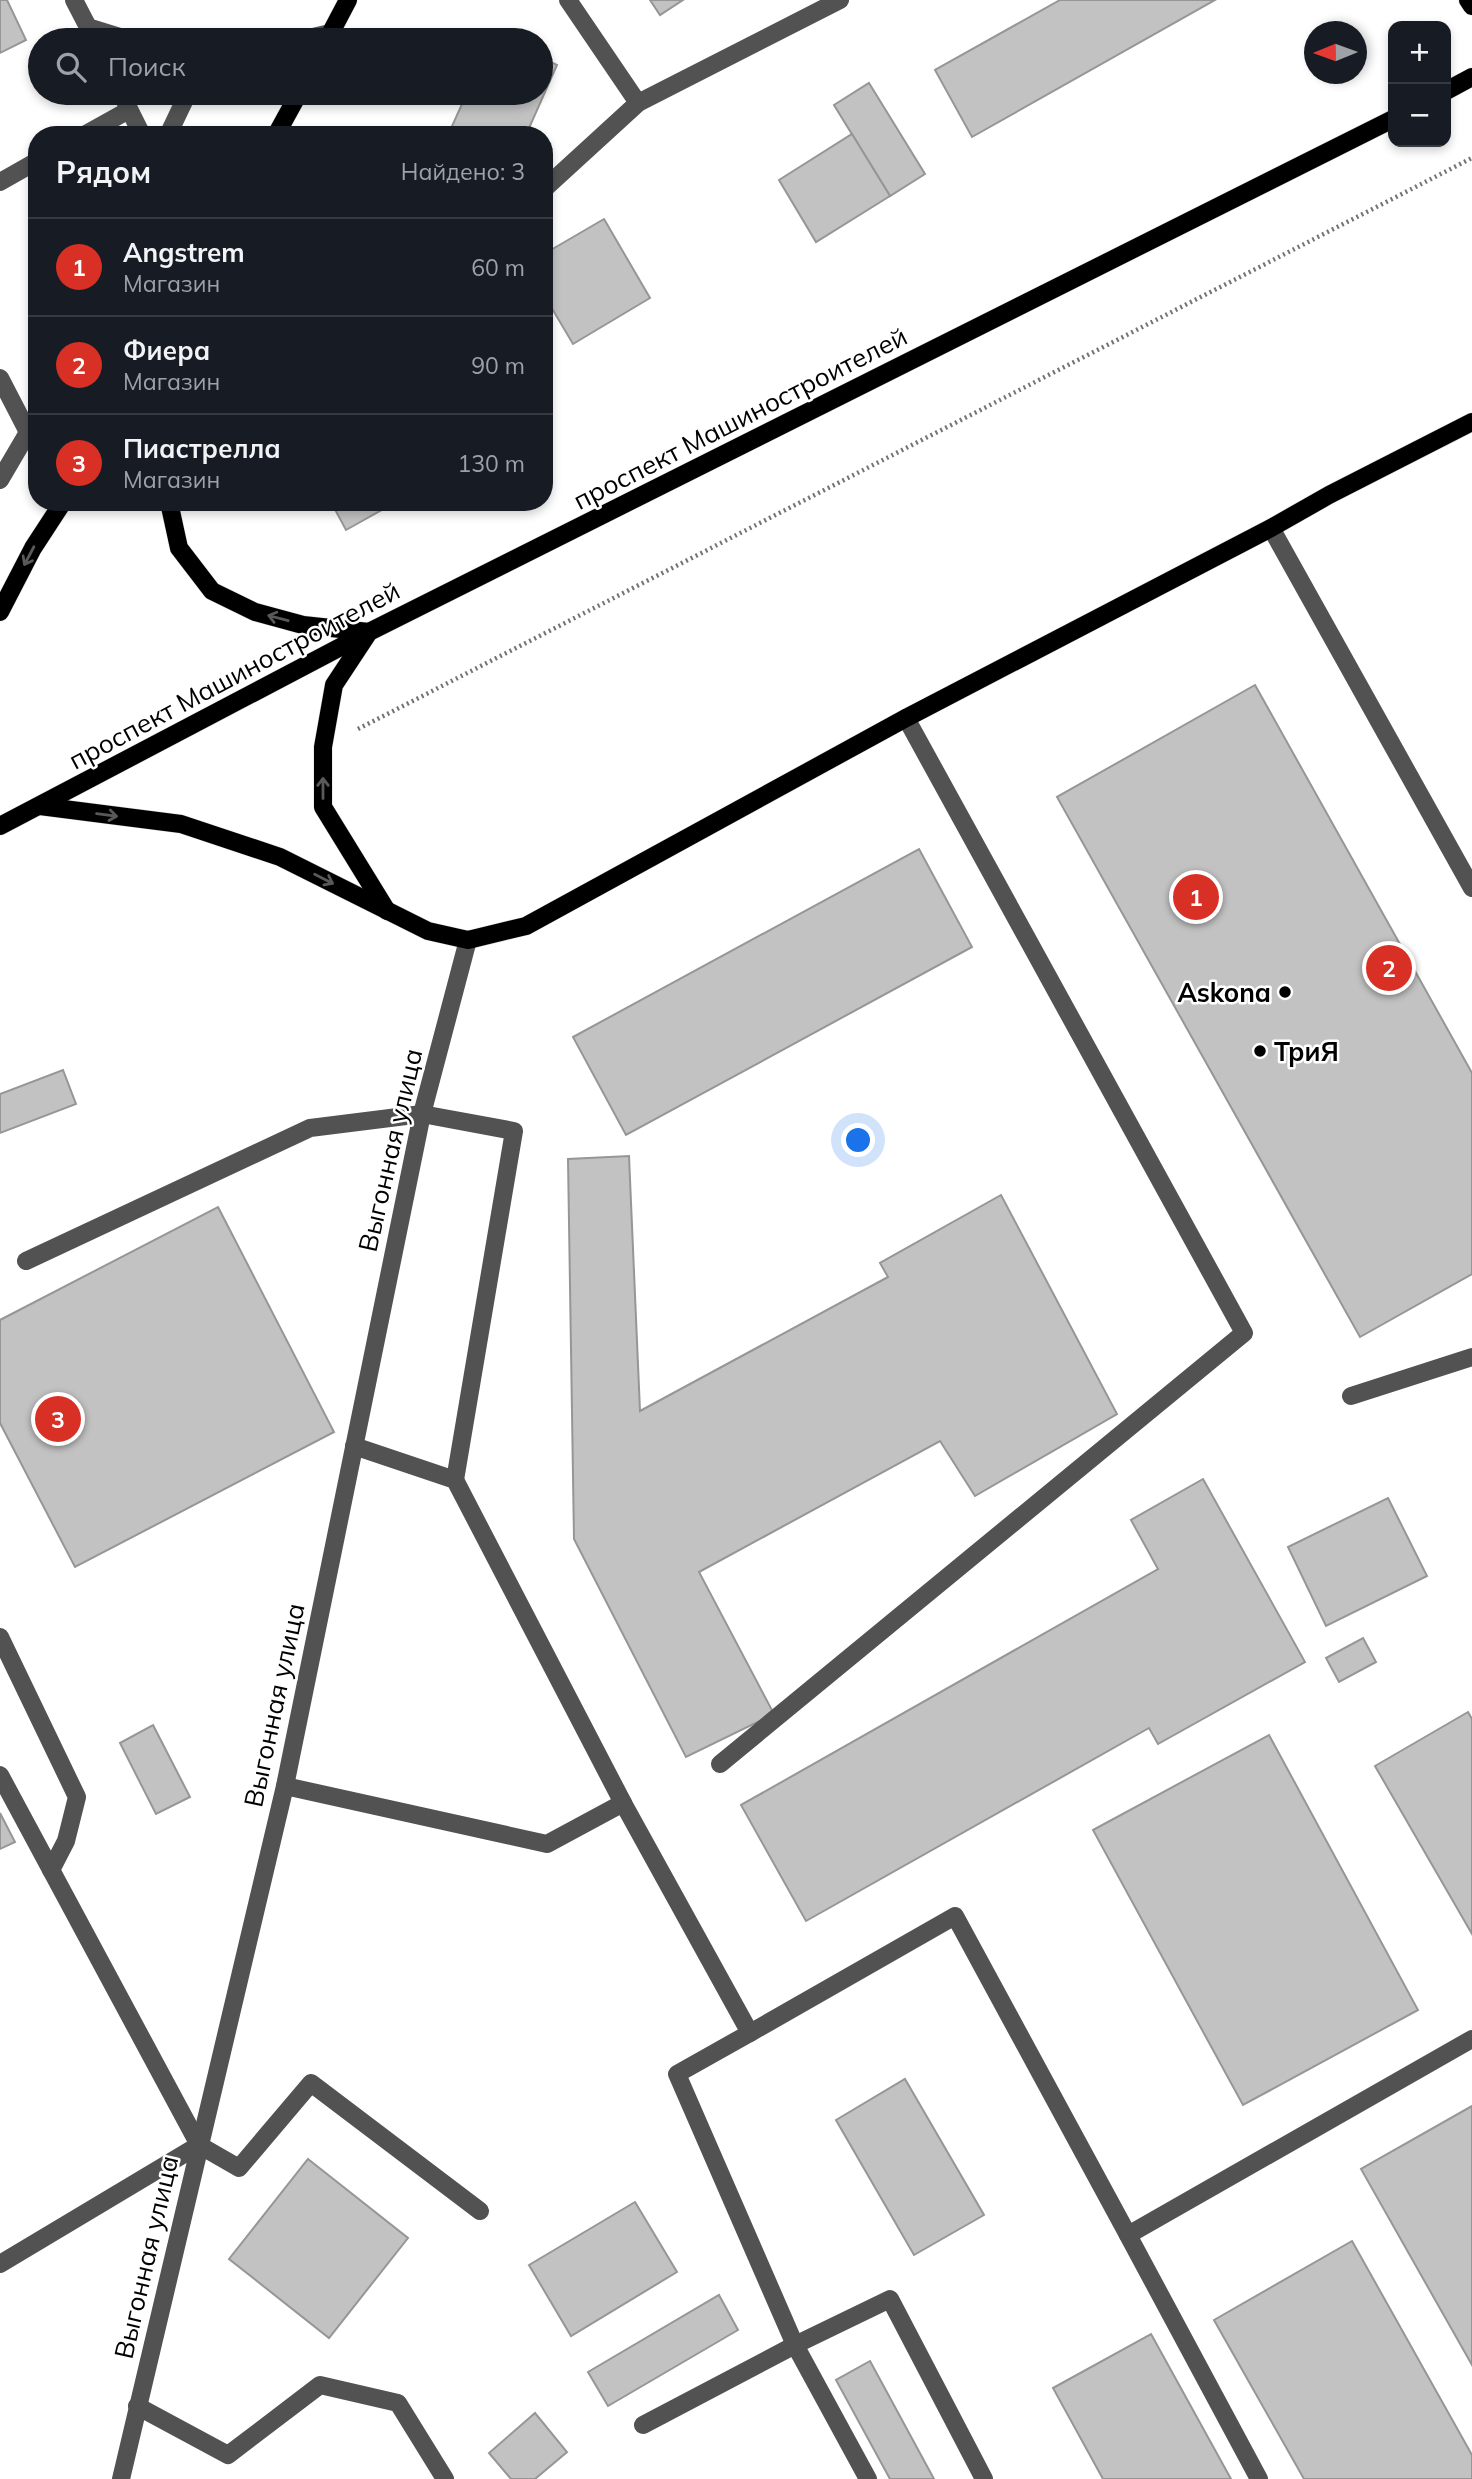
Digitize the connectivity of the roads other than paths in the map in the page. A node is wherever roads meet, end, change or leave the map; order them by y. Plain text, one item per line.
1 (74, 0) edge
2 (348, 0) edge
3 (568, 0) edge
4 (840, 0) edge
5 (1468, 0) edge
6 (1472, 6) edge
7 (89, 28) edge
8 (334, 28) edge
9 (1472, 77) edge
10 (1451, 88) edge
11 (638, 103) junction
12 (127, 105) edge
13 (182, 105) edge
14 (292, 105) edge
15 (129, 110) junction
16 (1388, 122) edge
17 (101, 126) edge
18 (137, 126) edge
19 (172, 126) edge
20 (281, 126) edge
21 (28, 166) edge
22 (0, 181) edge
23 (553, 181) edge
24 (0, 377) edge
25 (1472, 422) edge
26 (28, 432) edge
27 (28, 436) edge
28 (0, 480) edge
29 (57, 511) edge
30 (171, 511) edge
31 (1271, 528) junction
32 (0, 612) edge
33 (369, 632) junction
34 (906, 718) junction
35 (40, 806) junction
36 (0, 825) edge
37 (1472, 888) edge
38 (387, 911) junction
39 (468, 940) junction
40 (422, 1114) junction
41 (26, 1261) dead end
42 (1472, 1357) edge
43 (1351, 1396) dead end
44 (354, 1446) junction
45 (455, 1480) junction
46 (0, 1636) edge
47 (720, 1764) dead end
48 (0, 1775) edge
49 (285, 1786) junction
50 (623, 1803) junction
51 (51, 1870) junction
52 (750, 2034) junction
53 (1472, 2039) edge
54 (199, 2145) junction
55 (480, 2211) dead end
56 (1128, 2235) junction
57 (0, 2264) edge
58 (795, 2345) junction
59 (137, 2406) junction
60 (643, 2425) dead end
61 (121, 2479) edge
62 (445, 2479) edge
63 (868, 2479) edge
64 (984, 2479) edge
65 (1259, 2479) edge

1 - 7 street
2 - 8 main road
3 - 11 street
4 - 11 street
5 - 6 main road
9 - 10 main road
11 - 23 street
12 - 15 street
13 - 19 street
14 - 20 main road
15 - 17 street
15 - 18 street
16 - 33 main road, проспект Машиностроителей
21 - 22 street
24 - 26 street
25 - 31 main road
27 - 28 street
29 -> 32 main road
33 -> 30 main road
31 - 34 main road
31 - 37 street
33 - 35 main road, проспект Машиностроителей
38 -> 33 main road
34 - 39 main road
34 - 47 street
35 - 36 main road, проспект Машиностроителей
35 -> 38 main road
38 - 39 main road
39 - 40 street, Выгонная улица
40 - 41 street
40 - 44 street, Выгонная улица
40 - 45 street
42 - 43 street
44 - 45 street
44 - 49 street, Выгонная улица
45 - 50 street
46 - 51 street
48 - 51 street
49 - 50 street
49 - 54 street, Выгонная улица
50 - 52 street
51 - 54 street
52 - 56 street
52 - 58 street
53 - 56 street
54 - 55 street
54 - 57 street
54 - 59 street, Выгонная улица
56 - 65 street
58 - 60 street
58 - 63 street
58 - 64 street
59 - 61 street, Выгонная улица
59 - 62 street

